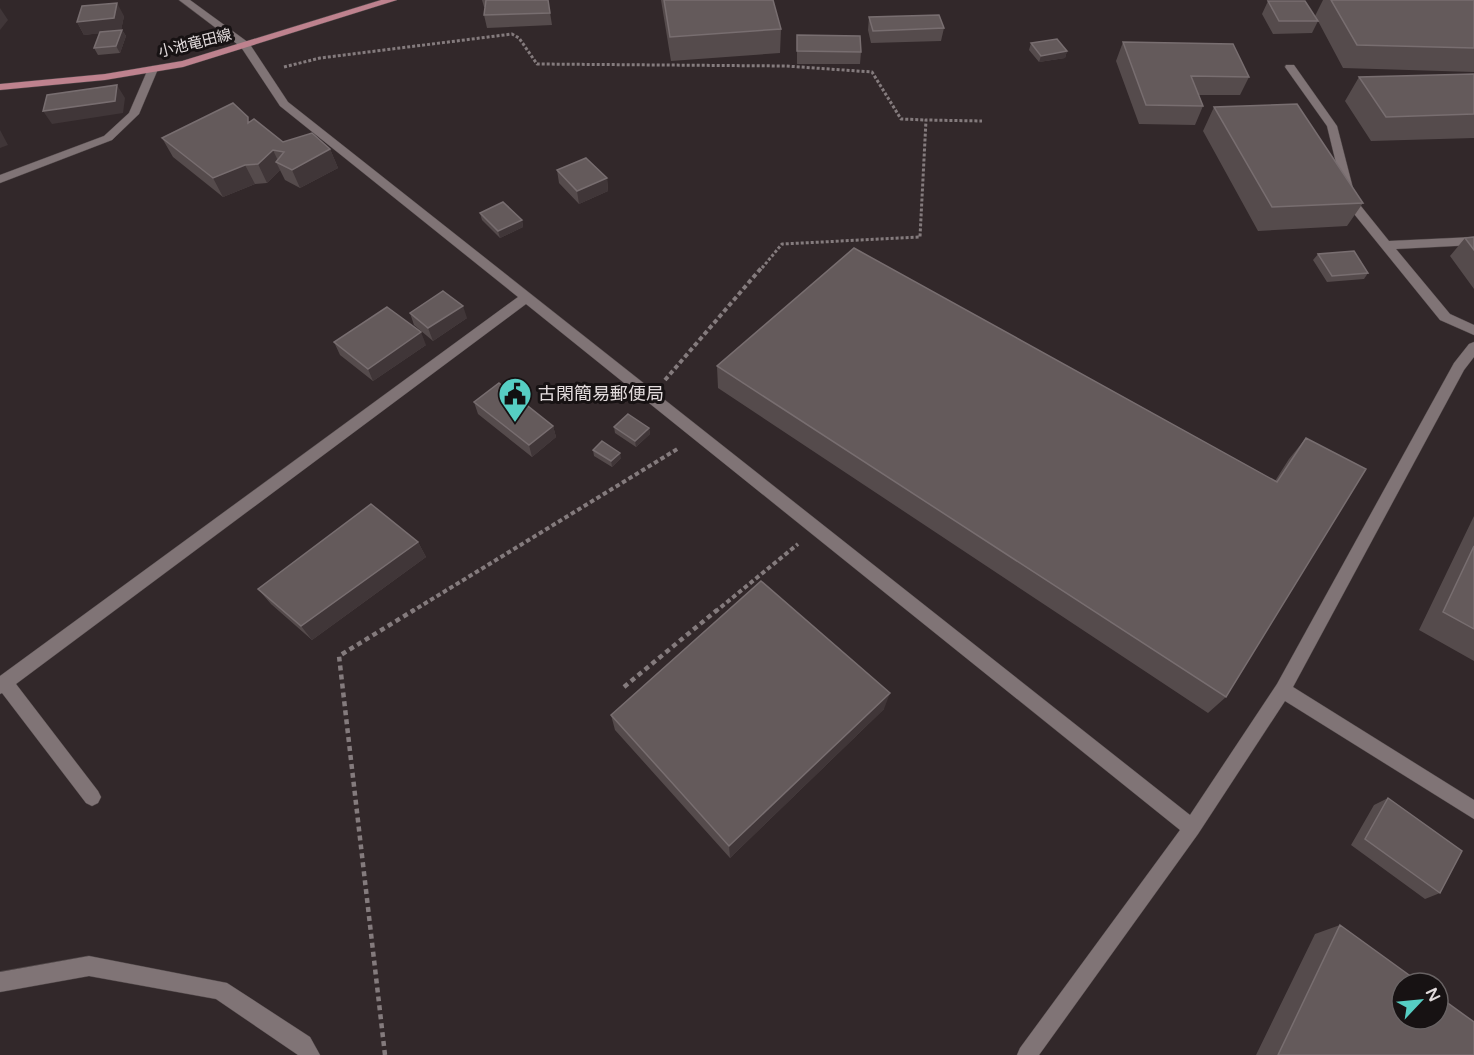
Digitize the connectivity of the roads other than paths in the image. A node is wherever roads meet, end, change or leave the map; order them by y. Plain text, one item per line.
1 (184, 0) edge
2 (392, 0) edge
3 (244, 45) junction
4 (1290, 67) dead end
5 (153, 69) junction
6 (0, 87) edge
7 (0, 179) edge
8 (1474, 241) edge
9 (1388, 245) junction
10 (526, 298) junction
11 (1474, 330) edge
12 (1474, 347) edge
13 (2, 684) edge
14 (1282, 690) junction
15 (92, 797) dead end
16 (1474, 810) edge
17 (1192, 828) junction
18 (0, 981) edge
19 (310, 1055) edge
20 (1027, 1055) edge

1 - 3 street
2 - 3 main road, 小池竜田線
3 - 5 main road, 小池竜田線
3 - 10 street
4 - 9 street
5 - 6 main road, 小池竜田線
5 - 7 street
8 - 9 street
9 - 11 street
10 - 13 street
10 - 17 street
12 - 14 street
13 - 15 street
14 - 16 street
14 - 17 street
17 - 20 street
18 - 19 street

